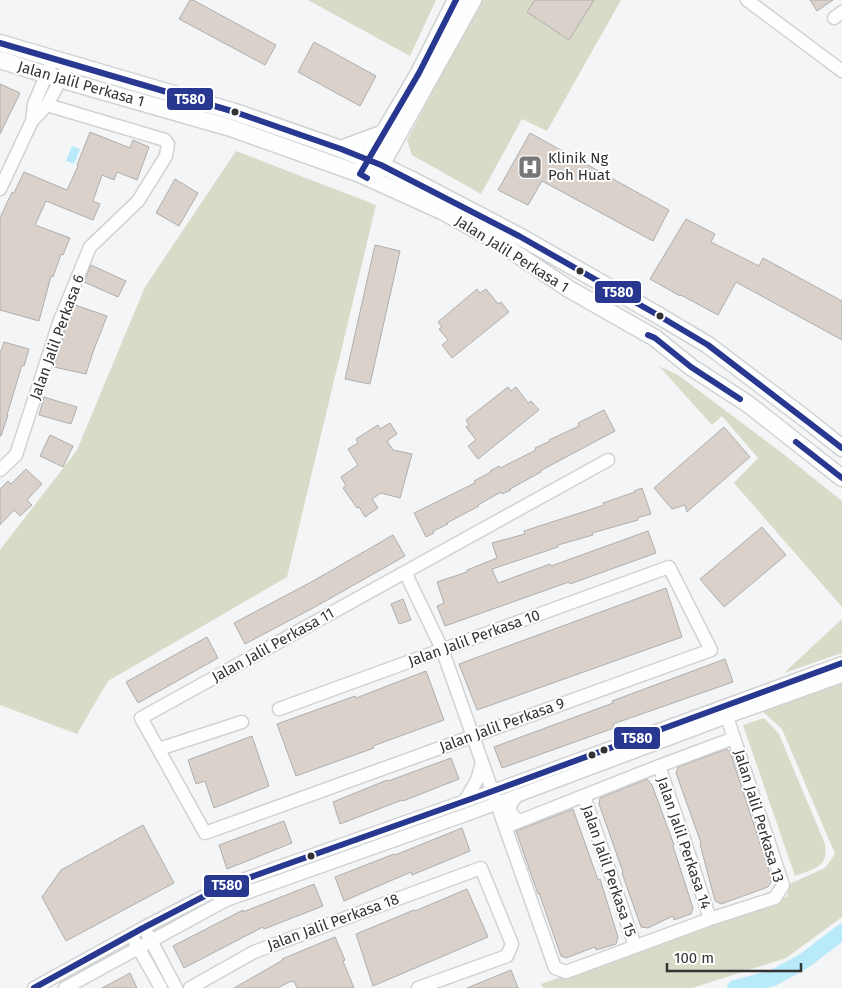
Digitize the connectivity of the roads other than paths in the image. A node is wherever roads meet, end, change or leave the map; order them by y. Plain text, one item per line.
1 (456, 0) edge
2 (473, 0) edge
3 (747, 0) edge
4 (0, 43) edge
5 (439, 49) junction
6 (53, 59) junction
7 (0, 60) edge
8 (69, 64) junction
9 (842, 71) edge
10 (53, 77) junction
11 (47, 105) junction
12 (32, 121) junction
13 (389, 138) junction
14 (341, 149) junction
15 (370, 170) junction
16 (414, 181) junction
17 (0, 188) edge
18 (708, 345) junction
19 (692, 367) junction
20 (842, 448) edge
21 (608, 460) dead end
22 (0, 470) edge
23 (842, 478) edge
24 (669, 567) joint
25 (405, 572) junction
26 (442, 649) junction
27 (842, 663) edge
28 (842, 676) edge
29 (279, 709) dead end
30 (727, 717) junction
31 (242, 722) dead end
32 (473, 736) junction
33 (734, 738) junction
34 (159, 749) junction
35 (482, 763) junction
36 (658, 766) junction
37 (518, 789) junction
38 (584, 796) junction
39 (494, 797) junction
40 (468, 807) junction
41 (520, 821) junction
42 (504, 824) junction
43 (710, 919) junction
44 (144, 928) junction
45 (131, 935) junction
46 (151, 941) junction
47 (635, 946) junction
48 (138, 948) junction
49 (34, 988) edge
50 (64, 988) edge
51 (161, 988) edge
52 (176, 988) edge
53 (190, 988) edge
54 (418, 988) edge

1 - 5 main road
2 - 5 main road
3 - 9 street
4 - 6 main road, Jalan Jalil Perkasa 1
5 - 13 main road
6 - 8 main road, Jalan Jalil Perkasa 1
6 - 10 street
7 - 10 main road, Jalan Jalil Perkasa 1
8 - 10 street
8 - 14 main road, Jalan Jalil Perkasa 1
10 - 11 street
10 - 12 street
10 - 15 main road, Jalan Jalil Perkasa 1
11 - 12 street
11 - 22 street, Jalan Jalil Perkasa 6
12 - 17 street
13 - 14 main road
13 - 15 main road
13 - 16 main road
14 - 15 main road, Jalan Jalil Perkasa 1
15 - 16 main road, Jalan Jalil Perkasa 1
15 - 19 main road, Jalan Jalil Perkasa 1
16 - 18 main road, Jalan Jalil Perkasa 1
18 - 19 main road
18 - 20 main road, Jalan Jalil Perkasa 1
19 - 23 main road, Jalan Jalil Perkasa 1
21 - 25 street, Jalan Jalil Perkasa 11
24 - 26 street, Jalan Jalil Perkasa 10
24 - 32 street, Jalan Jalil Perkasa 9
25 - 26 street, Jalan Jalil Perkasa 13
25 - 34 street, Jalan Jalil Perkasa 11
26 - 29 street, Jalan Jalil Perkasa 10
26 - 32 street, Jalan Jalil Perkasa 13
27 - 37 street
28 - 30 street
30 - 33 street, Jalan Jalil Perkasa 13
30 - 37 street
31 - 34 street
32 - 34 street, Jalan Jalil Perkasa 9
32 - 35 street, Jalan Jalil Perkasa 13
33 - 36 street, Jalan Jalil Perkasa 13
33 - 43 street, Jalan Jalil Perkasa 13
35 - 37 street
35 - 39 street, Jalan Jalil Perkasa 13
35 - 40 street
36 - 38 street, Jalan Jalil Perkasa 13
36 - 43 street, Jalan Jalil Perkasa 14
37 - 39 street
37 - 41 street
38 - 41 street, Jalan Jalil Perkasa 13
38 - 47 street, Jalan Jalil Perkasa 15
39 - 40 street
39 - 42 street, Jalan Jalil Perkasa 13
40 - 42 street
40 - 44 street
40 - 46 street
41 - 42 street, Jalan Jalil Perkasa 13
42 - 47 street, Jalan Jalil Perkasa 13
43 - 47 street, Jalan Jalil Perkasa 13
44 - 45 street
44 - 46 street
45 - 48 street
45 - 49 street
46 - 48 street
46 - 52 street
48 - 50 street
48 - 51 street
53 - 54 street, Jalan Jalil Perkasa 18

